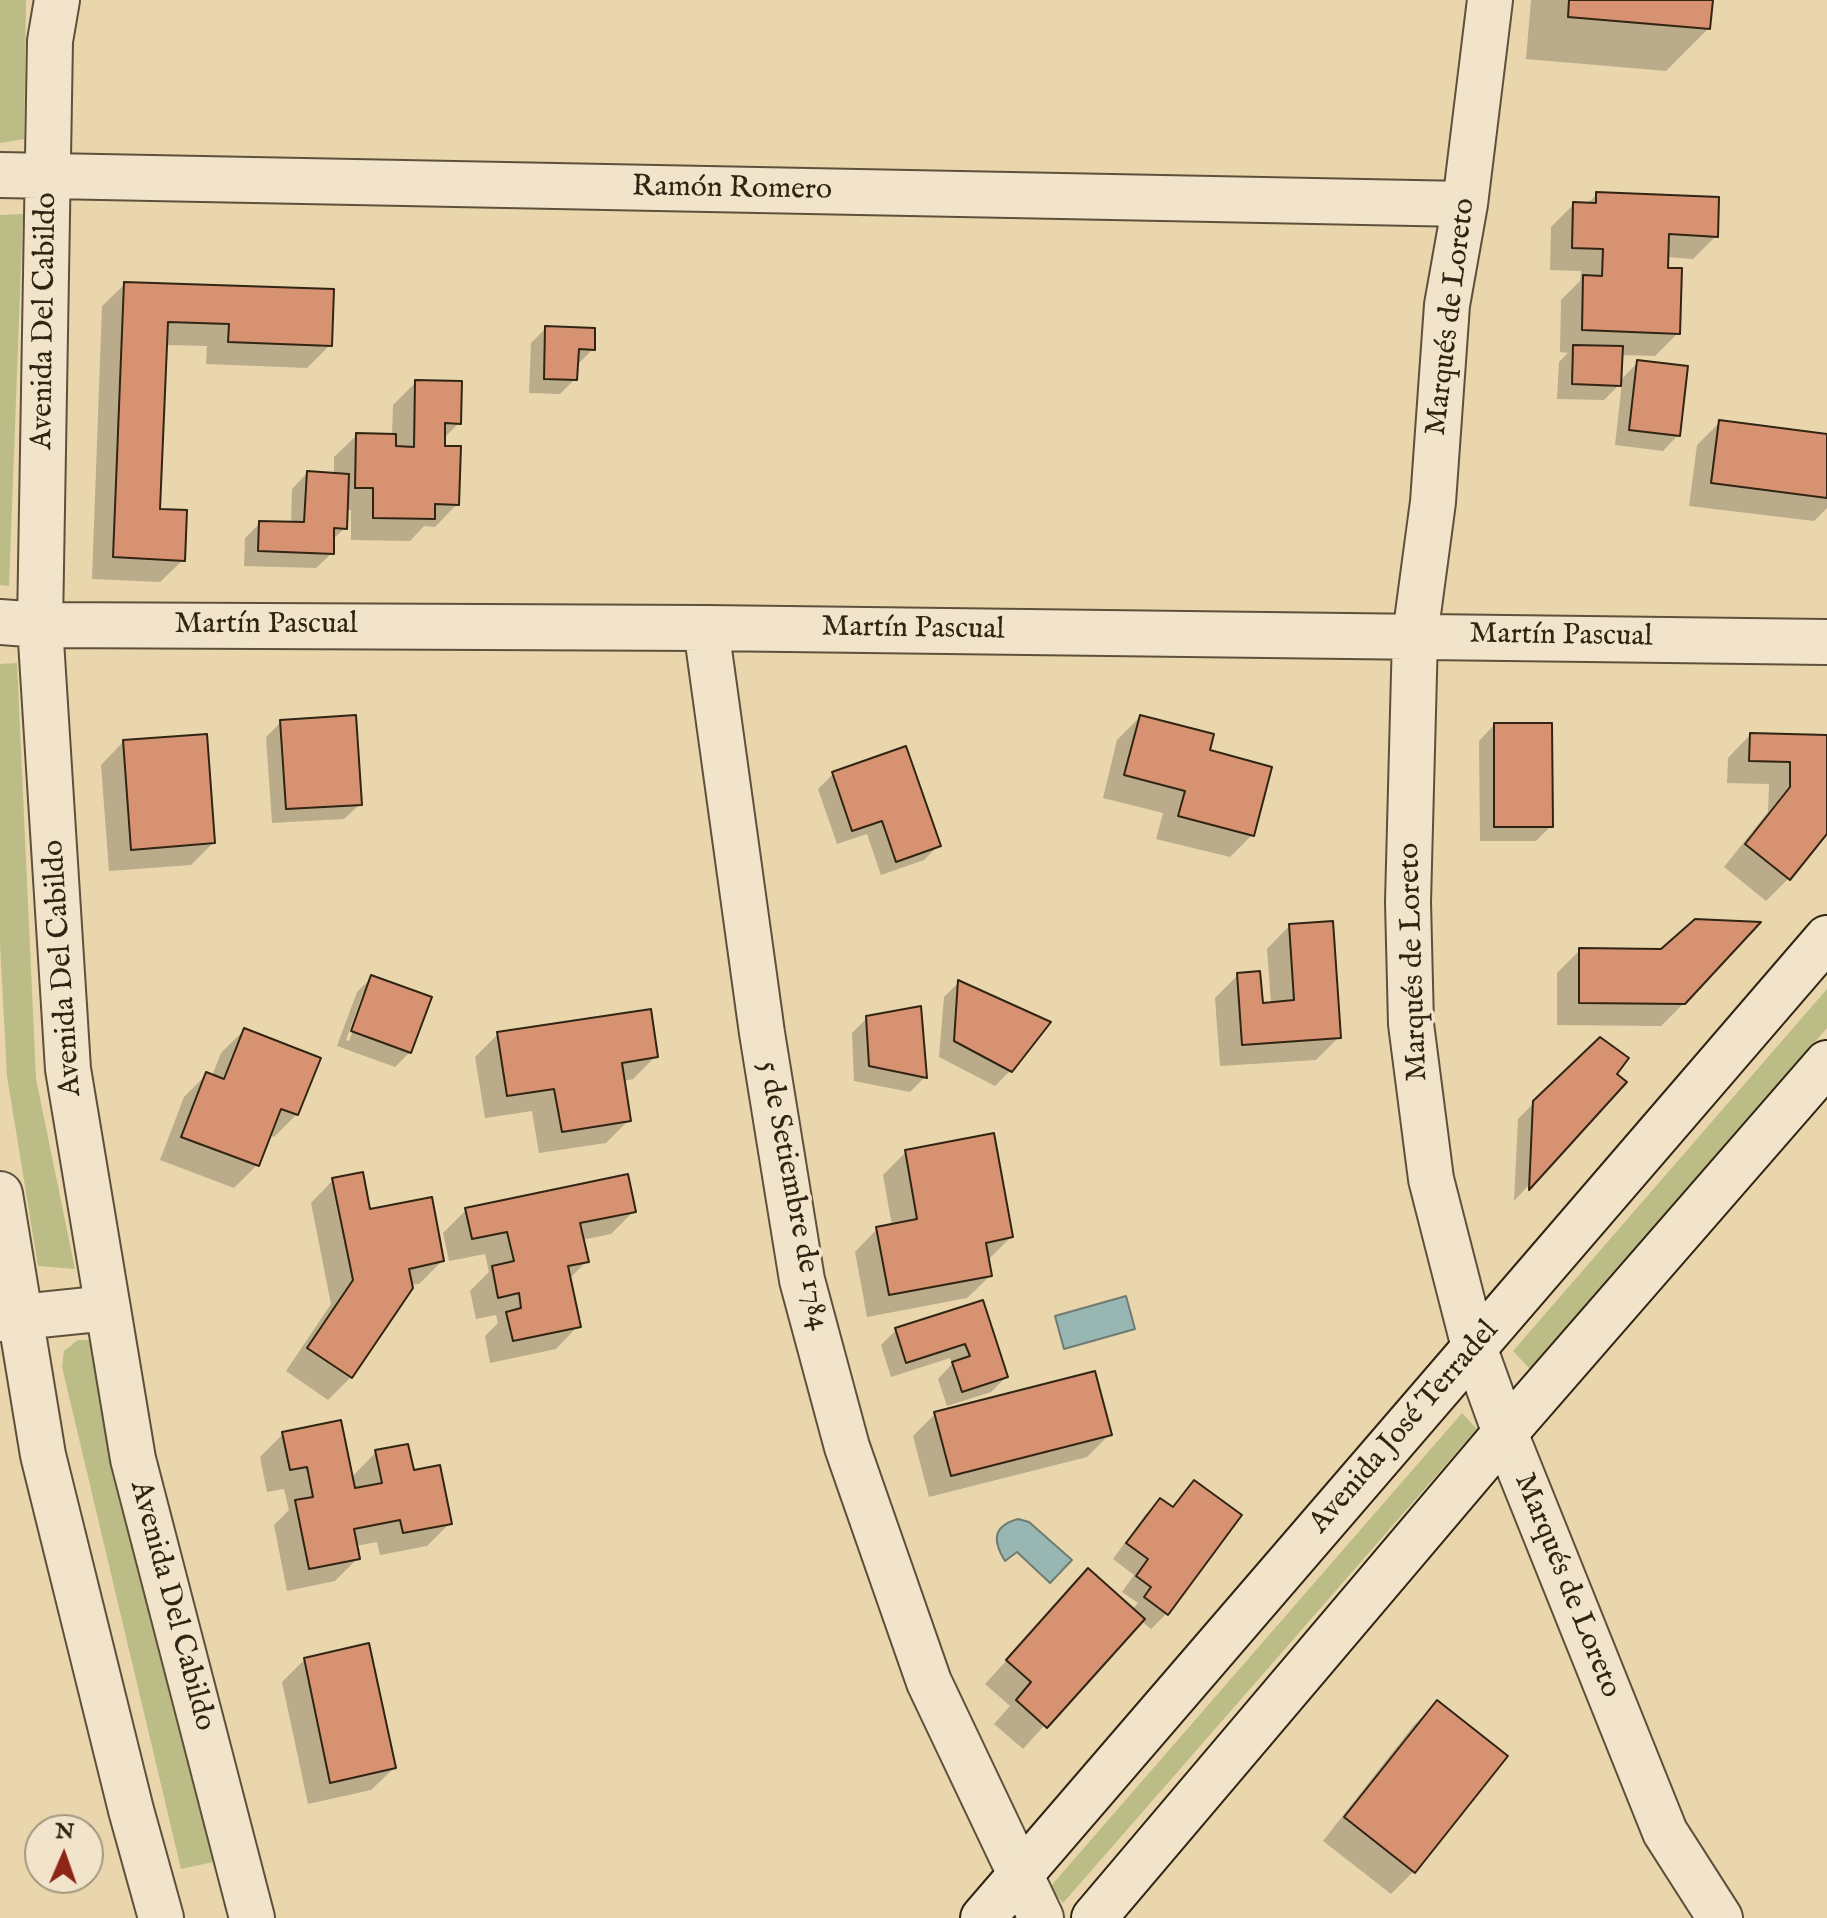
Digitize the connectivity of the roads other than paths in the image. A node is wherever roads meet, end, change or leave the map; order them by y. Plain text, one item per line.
1 (57, 0) edge
2 (1490, 0) edge
3 (0, 175) edge
4 (48, 177) junction
5 (1465, 204) junction
6 (20, 624) edge
7 (706, 628) junction
8 (1415, 636) junction
9 (1827, 642) edge
10 (1827, 938) edge
11 (1827, 1063) edge
12 (0, 1194) edge
13 (108, 1308) junction
14 (10, 1319) edge
15 (1474, 1347) junction
16 (1505, 1433) junction
17 (1021, 1874) junction
18 (161, 1918) edge
19 (252, 1918) edge
20 (983, 1918) edge
21 (1041, 1918) edge
22 (1094, 1918) edge
23 (1720, 1918) edge

1 - 4 street, Avenida Del Cabildo
2 - 5 street, Marqués de Loreto
3 - 4 street, Ramón Romero
4 - 5 street, Ramón Romero
4 - 6 street, Avenida Del Cabildo
5 - 8 street, Marqués de Loreto
6 - 7 street, Martín Pascual
6 - 13 street, Avenida Del Cabildo
7 - 8 street, Martín Pascual
7 - 17 street, 5 de Setiembre de 1784
8 - 9 street, Martín Pascual
8 - 15 street, Marqués de Loreto
10 - 15 street, Avenida José Terradel
11 - 16 street
12 - 14 street
13 - 14 street
13 - 19 street, Avenida Del Cabildo
14 - 18 street
15 - 16 street, Marqués de Loreto
15 - 17 street, Avenida José Terradel
16 - 22 street
16 - 23 street, Marqués de Loreto
17 - 20 street, Avenida José Terradel
17 - 21 street, 5 de Setiembre de 1784

